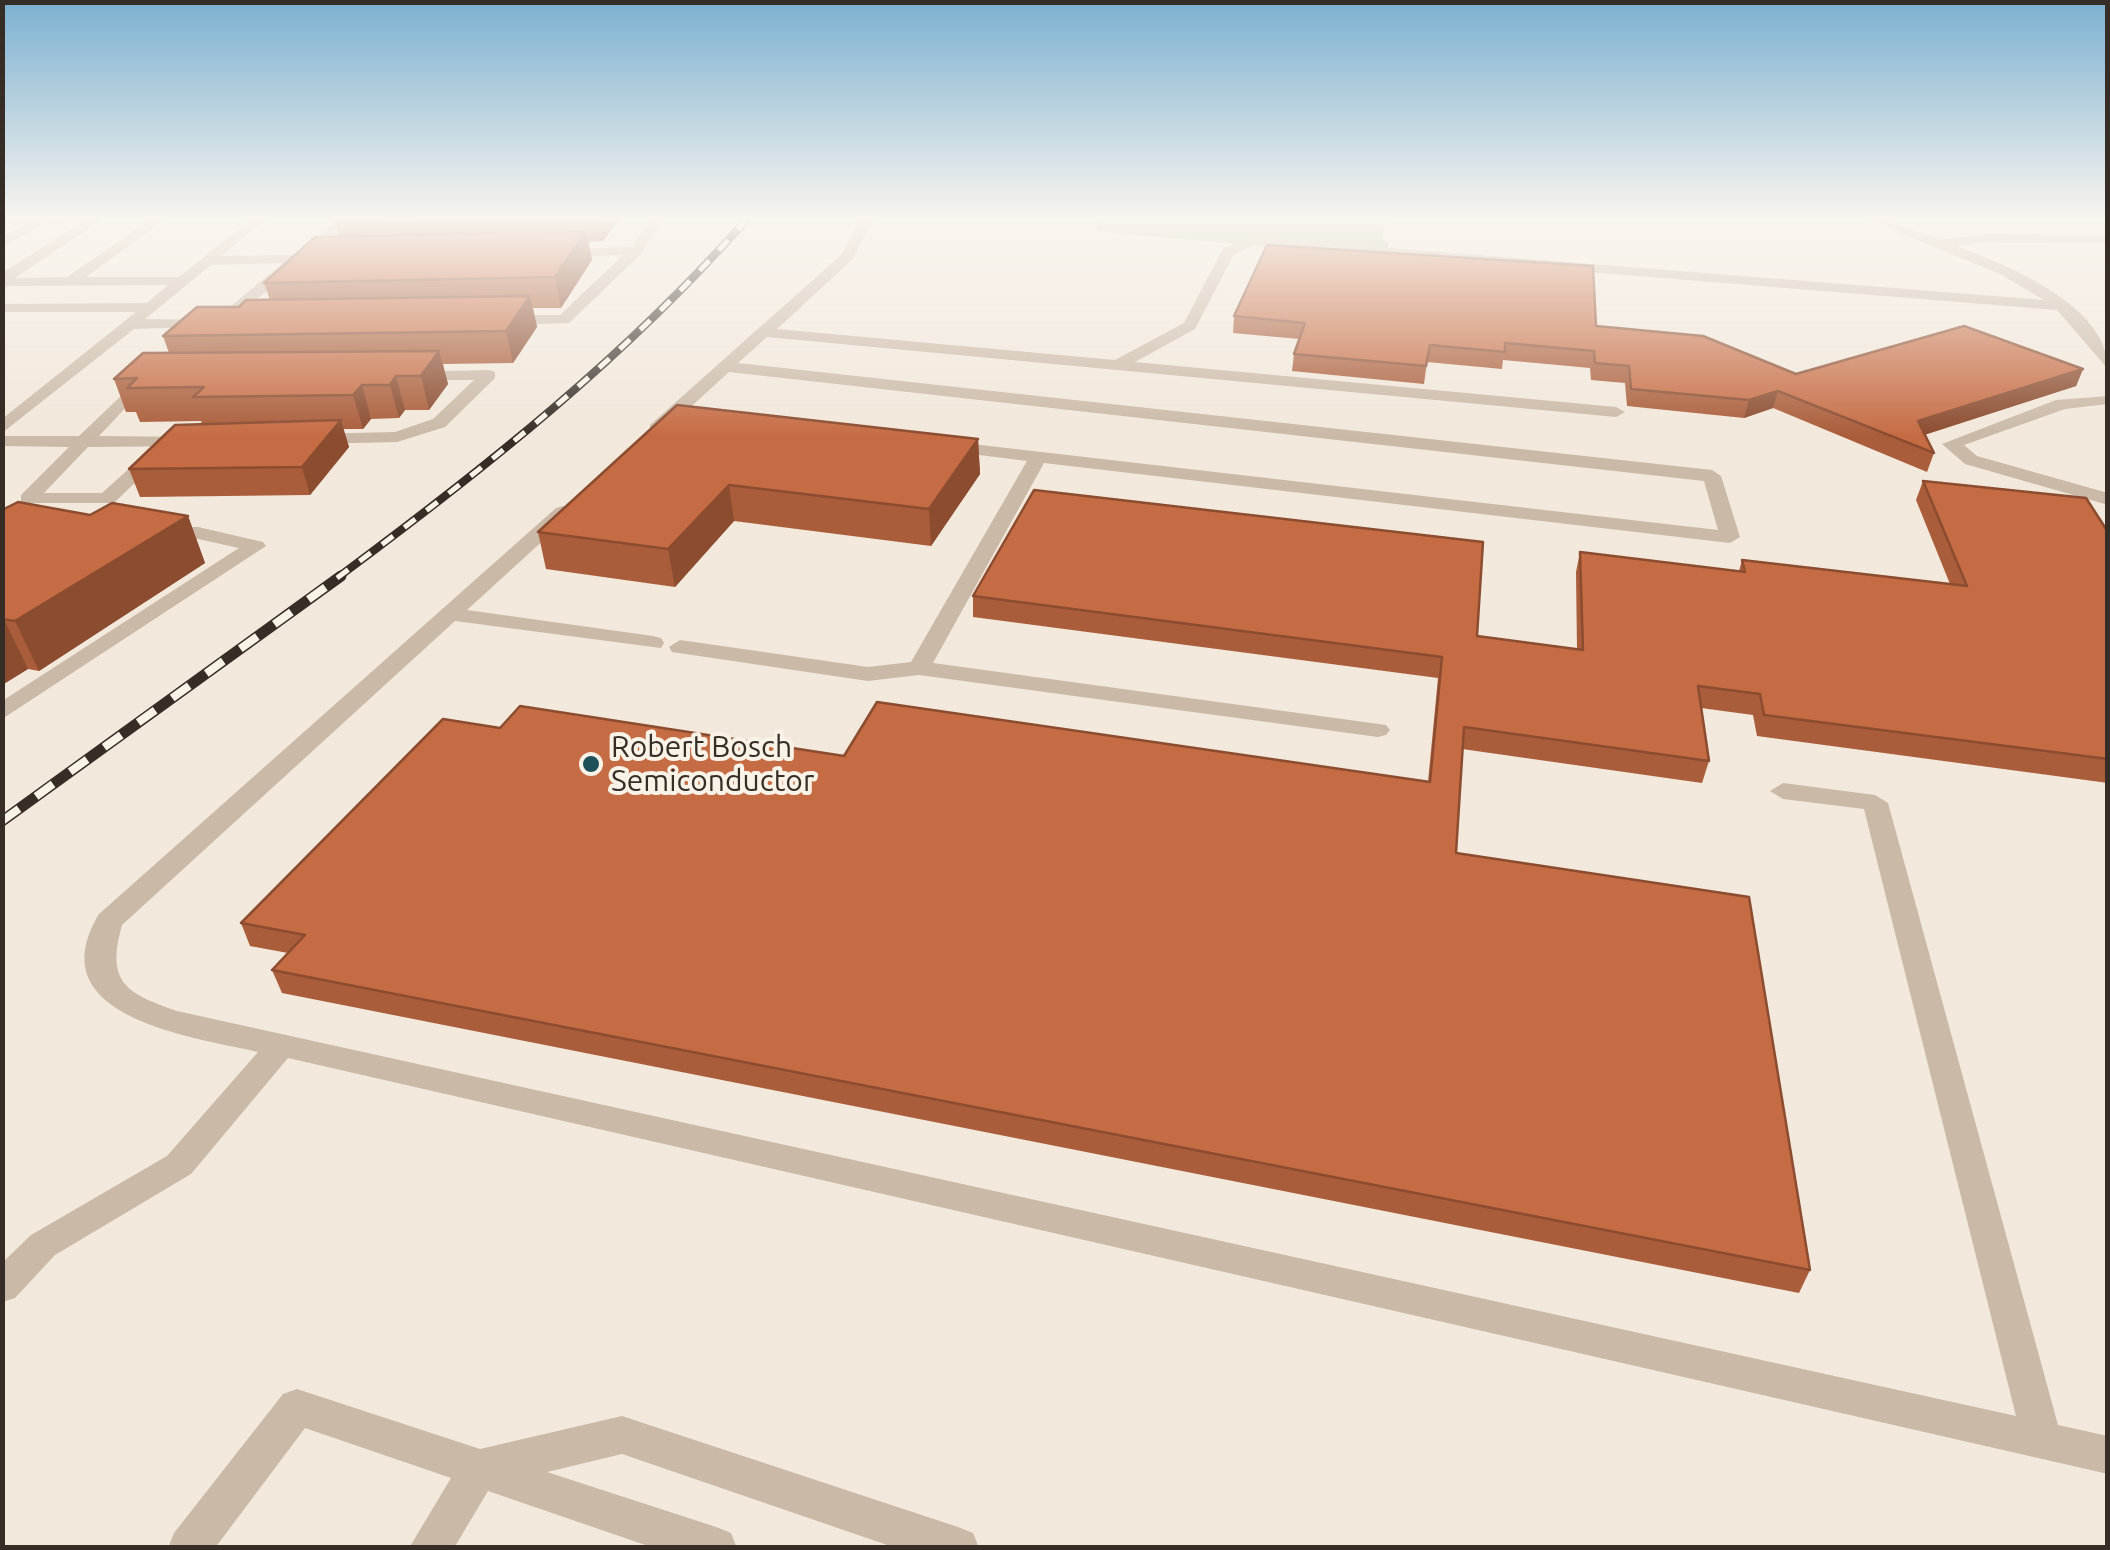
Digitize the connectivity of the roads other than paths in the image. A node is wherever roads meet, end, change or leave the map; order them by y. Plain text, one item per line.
1 (169, 291) edge
2 (257, 291) edge
3 (594, 291) edge
4 (809, 291) edge
5 (1207, 291) edge
6 (1882, 291) edge
7 (2035, 291) edge
8 (2061, 306) junction
9 (150, 307) junction
10 (2, 308) edge
11 (487, 320) edge
12 (219, 323) junction
13 (238, 323) edge
14 (128, 324) junction
15 (764, 332) junction
16 (2108, 364) edge
17 (726, 366) junction
18 (1116, 366) junction
19 (394, 375) edge
20 (165, 377) edge
21 (2106, 403) edge
22 (1616, 412) dead end
23 (2, 428) edge
24 (283, 440) edge
25 (2, 441) edge
26 (80, 441) junction
27 (207, 442) edge
28 (168, 443) junction
29 (922, 443) edge
30 (628, 454) edge
31 (1038, 457) junction
32 (583, 494) edge
33 (2108, 499) edge
34 (140, 533) edge
35 (449, 614) junction
36 (652, 643) dead end
37 (680, 647) dead end
38 (919, 668) junction
39 (2, 712) edge
40 (1378, 730) dead end
41 (1783, 791) dead end
42 (282, 1045) junction
43 (2, 1287) edge
44 (2042, 1440) junction
45 (2108, 1454) edge
46 (479, 1469) junction
47 (645, 1537) edge
48 (189, 1548) edge
49 (430, 1548) edge
50 (716, 1548) edge
51 (958, 1548) edge

1 - 9 street
2 - 12 street
3 - 11 street
4 - 15 street
5 - 18 street
6 - 8 street
7 - 8 street
8 - 16 street
9 - 10 street
9 - 14 street
12 - 13 street
12 - 14 street
14 - 23 street
15 - 17 street
15 - 18 street
17 - 30 street
17 - 31 street
18 - 22 street
19 - 24 street
20 - 26 street
21 - 33 street
25 - 26 street
26 - 28 street
26 - 28 street
27 - 28 street
29 - 31 street
31 - 38 street
32 - 35 street
34 - 39 street
35 - 36 street
35 - 42 street
37 - 38 street
38 - 40 street
41 - 44 street
42 - 43 street
42 - 44 street
44 - 45 street
46 - 47 street
46 - 48 street
46 - 49 street
46 - 51 street
47 - 50 street

